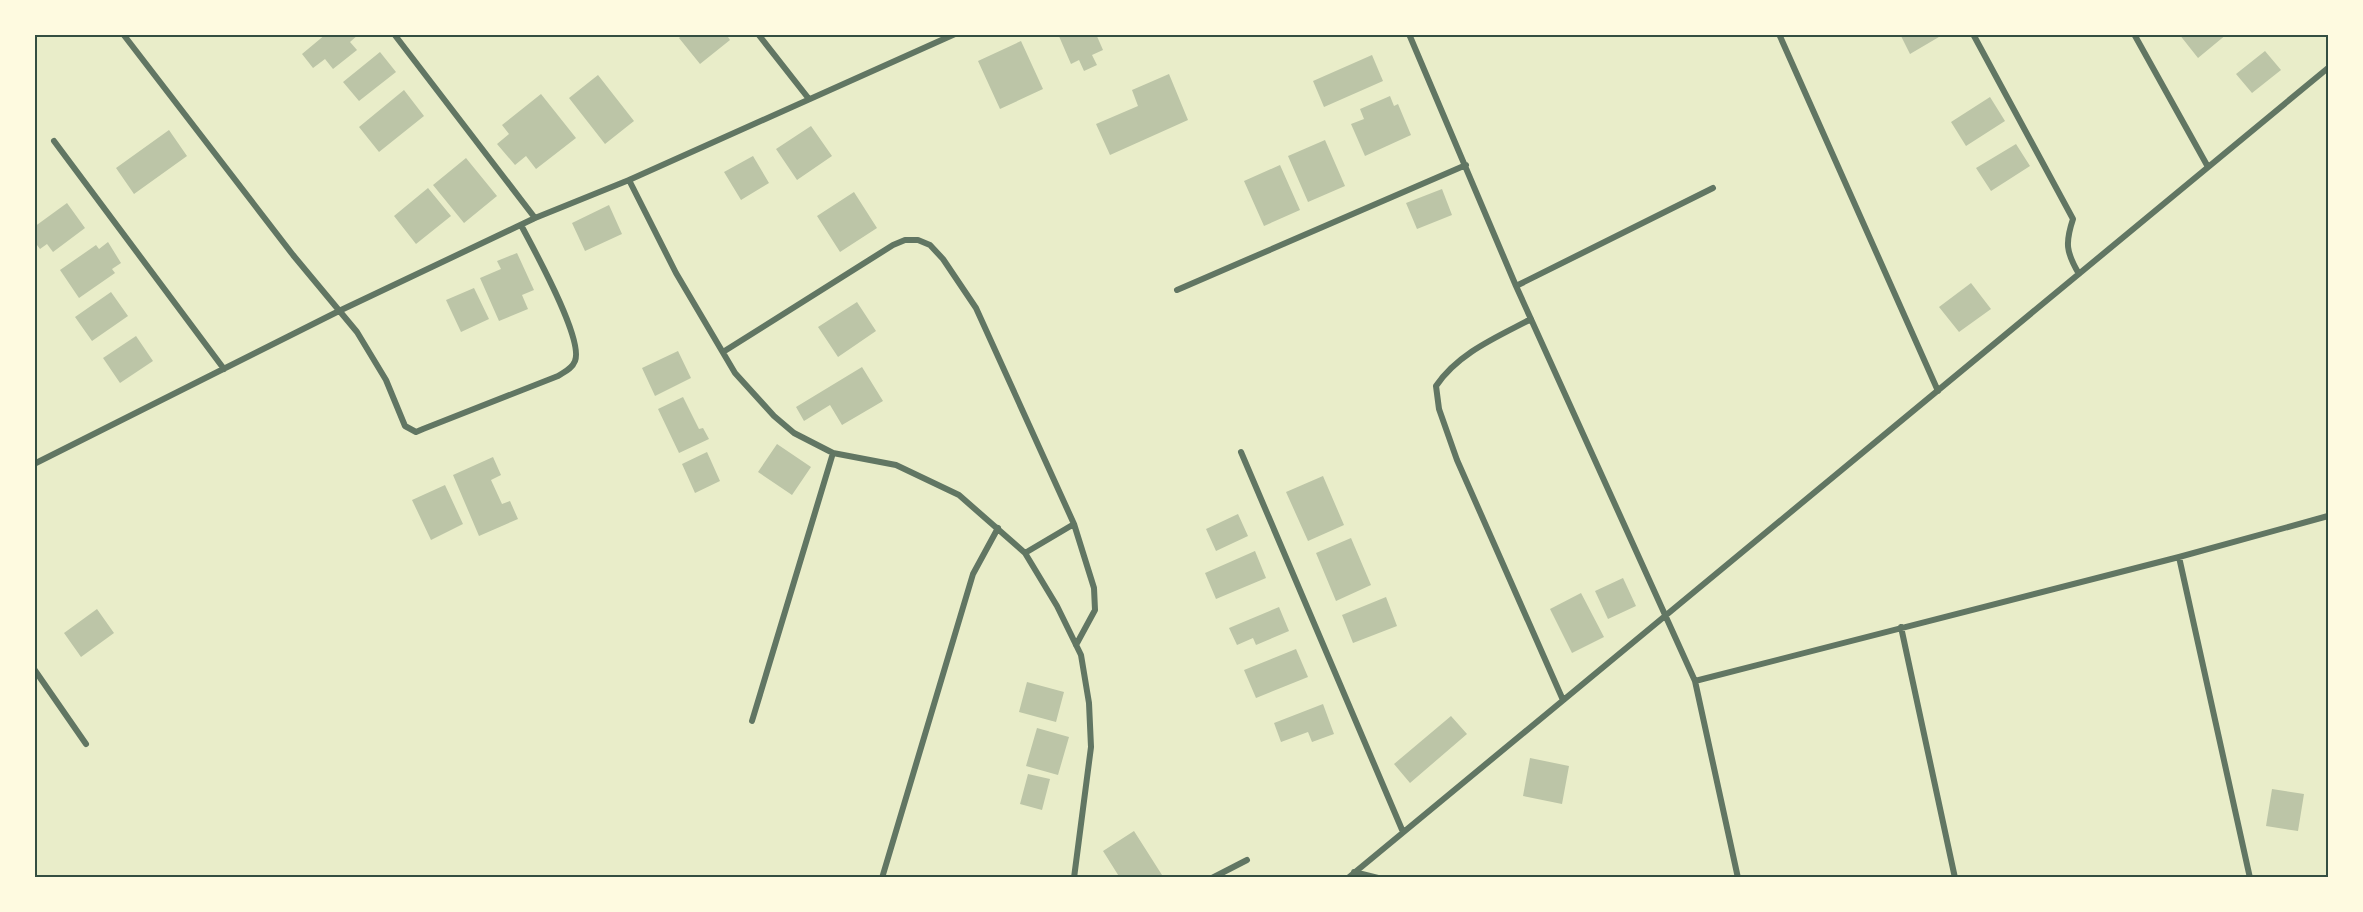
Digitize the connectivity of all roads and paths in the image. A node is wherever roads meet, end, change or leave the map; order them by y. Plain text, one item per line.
1 (123, 34) edge
2 (394, 34) edge
3 (758, 34) edge
4 (955, 34) edge
5 (1409, 34) edge
6 (1779, 34) edge
7 (1973, 34) edge
8 (2134, 34) edge
9 (2328, 68) edge
10 (809, 99) junction
11 (54, 141) dead end
12 (1466, 165) junction
13 (2208, 167) junction
14 (628, 180) junction
15 (1713, 188) dead end
16 (535, 218) junction
17 (521, 225) junction
18 (2079, 274) junction
19 (1516, 286) junction
20 (1177, 290) dead end
21 (339, 311) junction
22 (1531, 319) junction
23 (723, 352) junction
24 (224, 369) junction
25 (1938, 391) junction
26 (1241, 452) dead end
27 (833, 453) junction
28 (34, 464) edge
29 (2328, 516) edge
30 (1074, 524) junction
31 (998, 528) junction
32 (1025, 553) junction
33 (2180, 558) junction
34 (1666, 615) junction
35 (1901, 627) junction
36 (1076, 645) junction
37 (34, 669) edge
38 (1695, 681) junction
39 (1563, 700) junction
40 (752, 721) dead end
41 (86, 744) dead end
42 (1403, 832) junction
43 (1247, 860) dead end
44 (1354, 872) junction
45 (882, 878) edge
46 (1074, 878) edge
47 (1212, 878) edge
48 (1348, 878) edge
49 (1378, 878) edge
50 (1738, 878) edge
51 (1955, 878) edge
52 (2250, 878) edge

1 - 21 street
2 - 16 street
3 - 10 street
4 - 10 street
5 - 12 street
6 - 25 street
7 - 18 street
8 - 13 street
9 - 13 street
10 - 14 street
11 - 24 street
12 - 19 street
12 - 20 street
13 - 18 street
14 - 16 street
14 - 23 street
15 - 19 street
16 - 17 street
17 - 21 street
17 - 21 street
18 - 25 street
19 - 22 street
21 - 24 street
22 - 34 street
22 - 39 street
23 - 27 street
23 - 30 street
24 - 28 street
25 - 34 street
26 - 42 street
27 - 31 street
27 - 40 street
29 - 33 street
30 - 32 street
30 - 36 street
31 - 32 street
31 - 45 street
32 - 36 street
33 - 35 street
33 - 52 street
34 - 38 street
34 - 39 street
35 - 38 street
35 - 51 street
36 - 46 street
37 - 41 street
38 - 50 street
39 - 42 street
42 - 44 street
43 - 47 street
44 - 48 street
44 - 49 street

